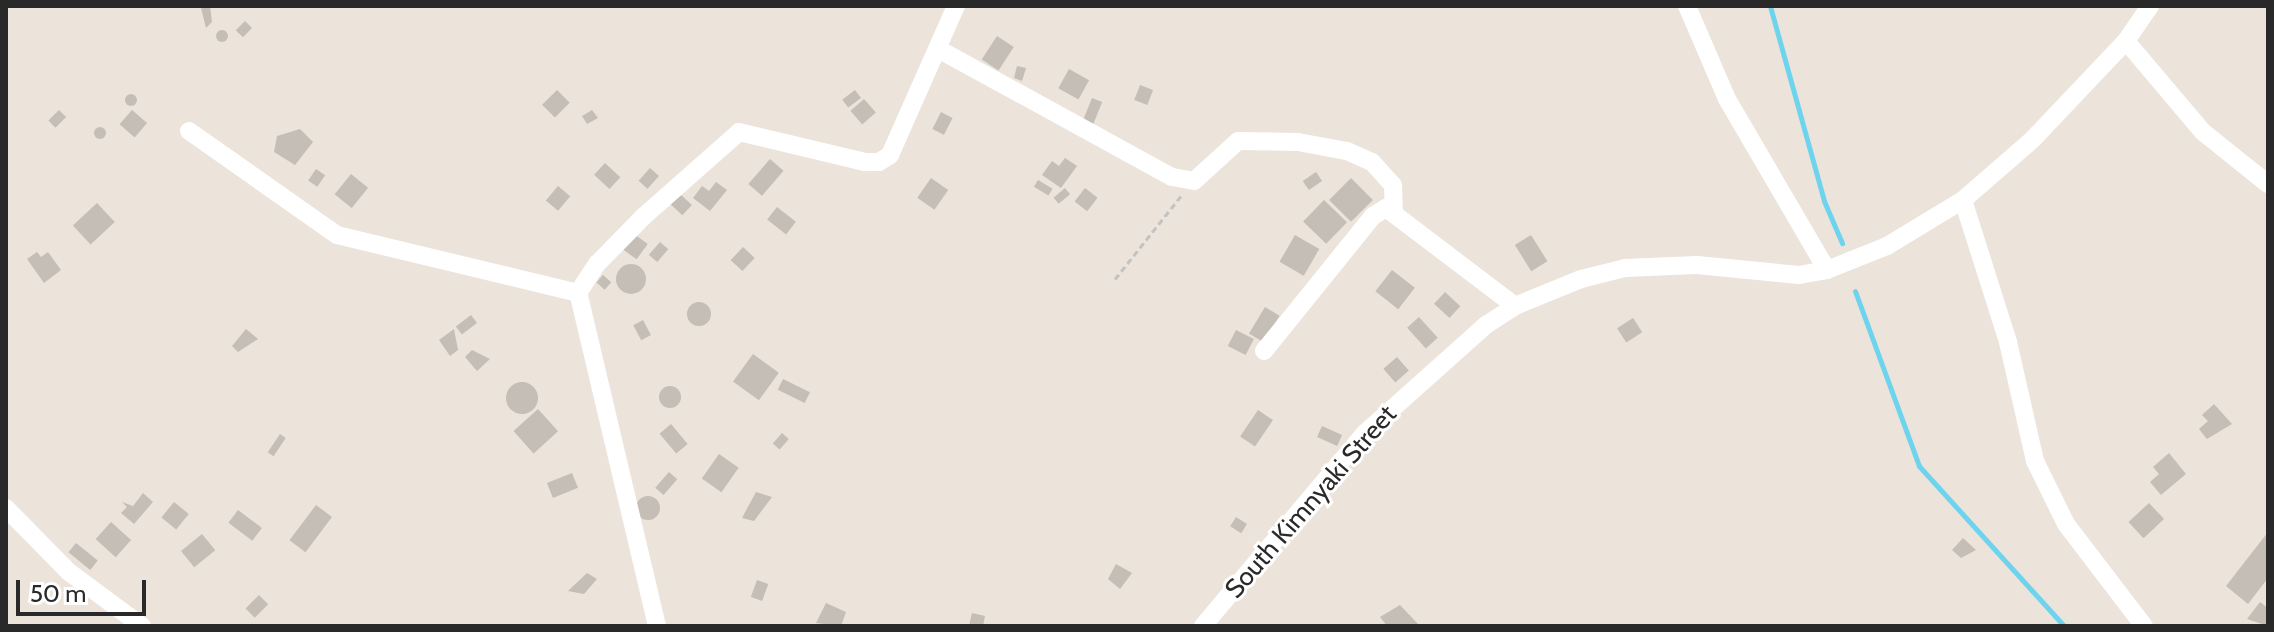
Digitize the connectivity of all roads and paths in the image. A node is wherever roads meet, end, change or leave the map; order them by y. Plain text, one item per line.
1 (956, 6) edge
2 (1687, 6) edge
3 (2150, 6) edge
4 (2126, 41) junction
5 (940, 50) junction
6 (189, 131) dead end
7 (1194, 181) junction
8 (2268, 184) edge
9 (1963, 200) junction
10 (1394, 210) junction
11 (1827, 270) junction
12 (1115, 279) dead end
13 (578, 293) junction
14 (1515, 306) junction
15 (1264, 351) dead end
16 (6, 508) edge
17 (1212, 622) edge
18 (142, 626) edge
19 (657, 626) edge
20 (2144, 626) edge

1 - 5 street
2 - 11 street
3 - 4 street, South Kimnyaki Street
4 - 8 street
4 - 9 street, South Kimnyaki Street
5 - 7 street
5 - 13 street
6 - 13 street
7 - 10 street
7 - 12 path
9 - 11 street, South Kimnyaki Street
9 - 20 street
10 - 14 street
10 - 15 street
11 - 14 street, South Kimnyaki Street
13 - 19 street
14 - 17 street, South Kimnyaki Street
16 - 18 street

